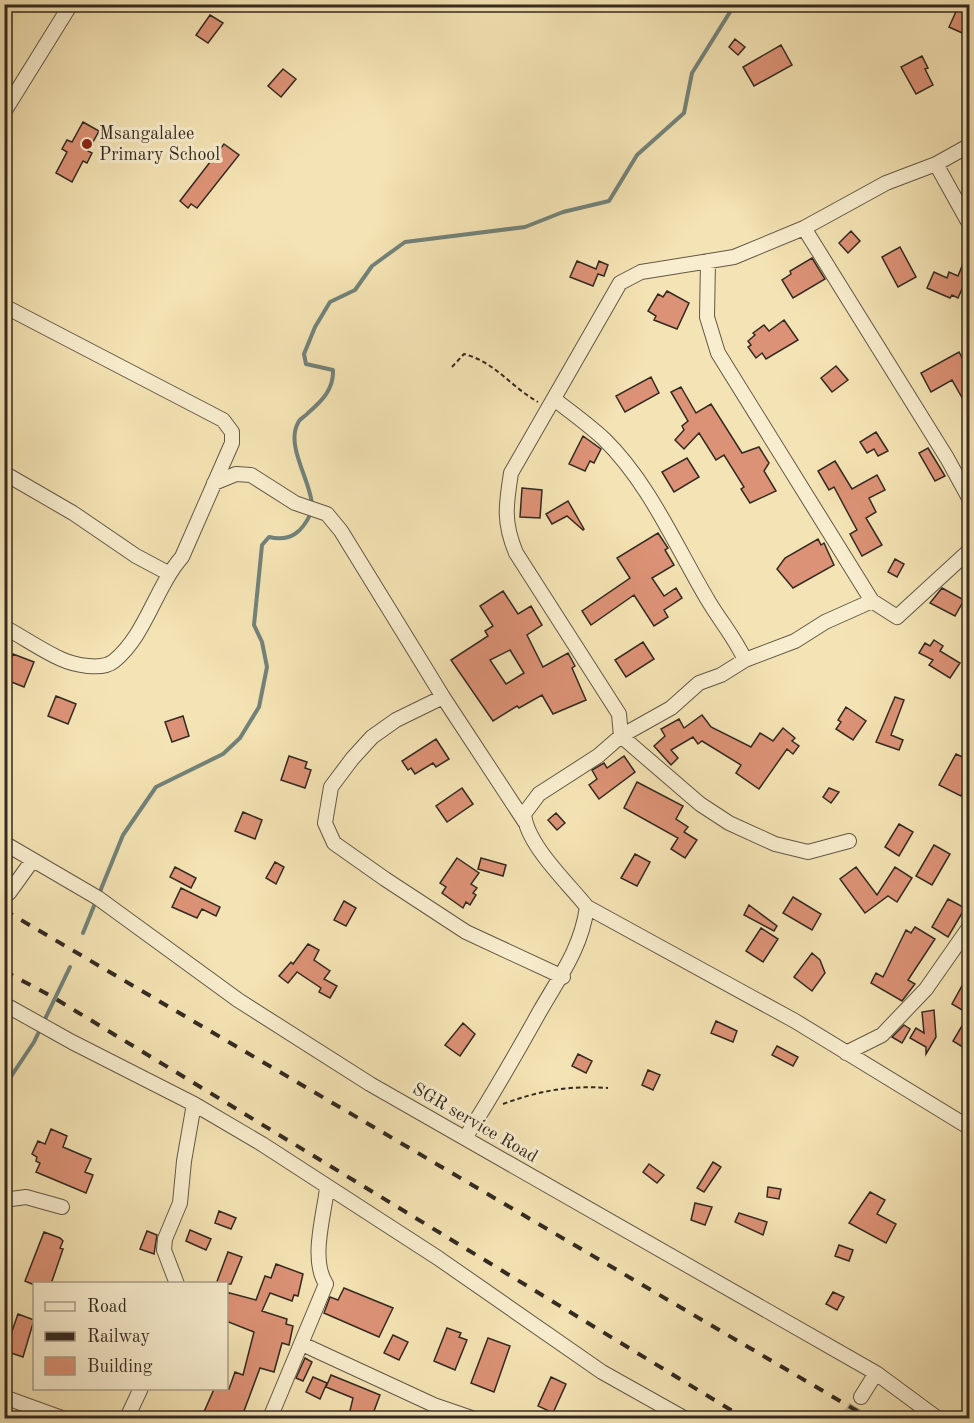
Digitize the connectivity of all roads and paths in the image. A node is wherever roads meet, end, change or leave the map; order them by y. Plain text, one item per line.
1 (70, 5) edge
2 (4, 112) edge
3 (969, 146) edge
4 (936, 164) junction
5 (969, 225) edge
6 (804, 228) junction
7 (708, 261) junction
8 (4, 306) edge
9 (452, 367) dead end
10 (551, 404) junction
11 (4, 473) edge
12 (214, 483) junction
13 (969, 500) edge
14 (969, 550) edge
15 (168, 573) junction
16 (872, 601) junction
17 (4, 627) edge
18 (745, 660) junction
19 (443, 697) junction
20 (621, 736) junction
21 (525, 822) junction
22 (849, 841) dead end
23 (4, 843) edge
24 (33, 861) junction
25 (9, 893) dead end
26 (587, 907) junction
27 (969, 926) edge
28 (563, 977) junction
29 (4, 1004) edge
30 (846, 1053) junction
31 (608, 1088) dead end
32 (194, 1104) junction
33 (482, 1112) junction
34 (969, 1128) edge
35 (465, 1138) junction
36 (327, 1188) junction
37 (4, 1200) edge
38 (62, 1207) dead end
39 (176, 1282) edge
40 (302, 1344) junction
41 (876, 1373) junction
42 (141, 1390) edge
43 (4, 1397) edge
44 (861, 1397) tunnel mouth
45 (62, 1419) edge
46 (127, 1419) edge
47 (270, 1419) edge
48 (472, 1419) edge
49 (684, 1419) edge
50 (937, 1419) edge

1 - 2 street
3 - 4 street
4 - 5 street
4 - 6 street
6 - 7 street
6 - 13 street
7 - 10 street
7 - 16 street
8 - 12 street
9 - 10 path
10 - 18 street
10 - 20 street
11 - 15 street
12 - 15 street
12 - 19 street
14 - 16 street
15 - 17 street
16 - 18 street
18 - 20 street
19 - 21 street
19 - 28 street
20 - 21 street
20 - 22 street
21 - 26 street
23 - 24 street, SGR service Road
24 - 25 street
24 - 35 street, SGR service Road
26 - 28 street
26 - 30 street
27 - 30 street
28 - 33 street
29 - 32 street
30 - 34 street
31 - 33 path
32 - 36 street
32 - 39 street
33 - 35 street
35 - 41 street, SGR service Road
36 - 40 street
36 - 49 street
37 - 38 street
40 - 47 street
40 - 48 street
41 - 44 street
41 - 50 street, SGR service Road
42 - 46 street
43 - 45 street

